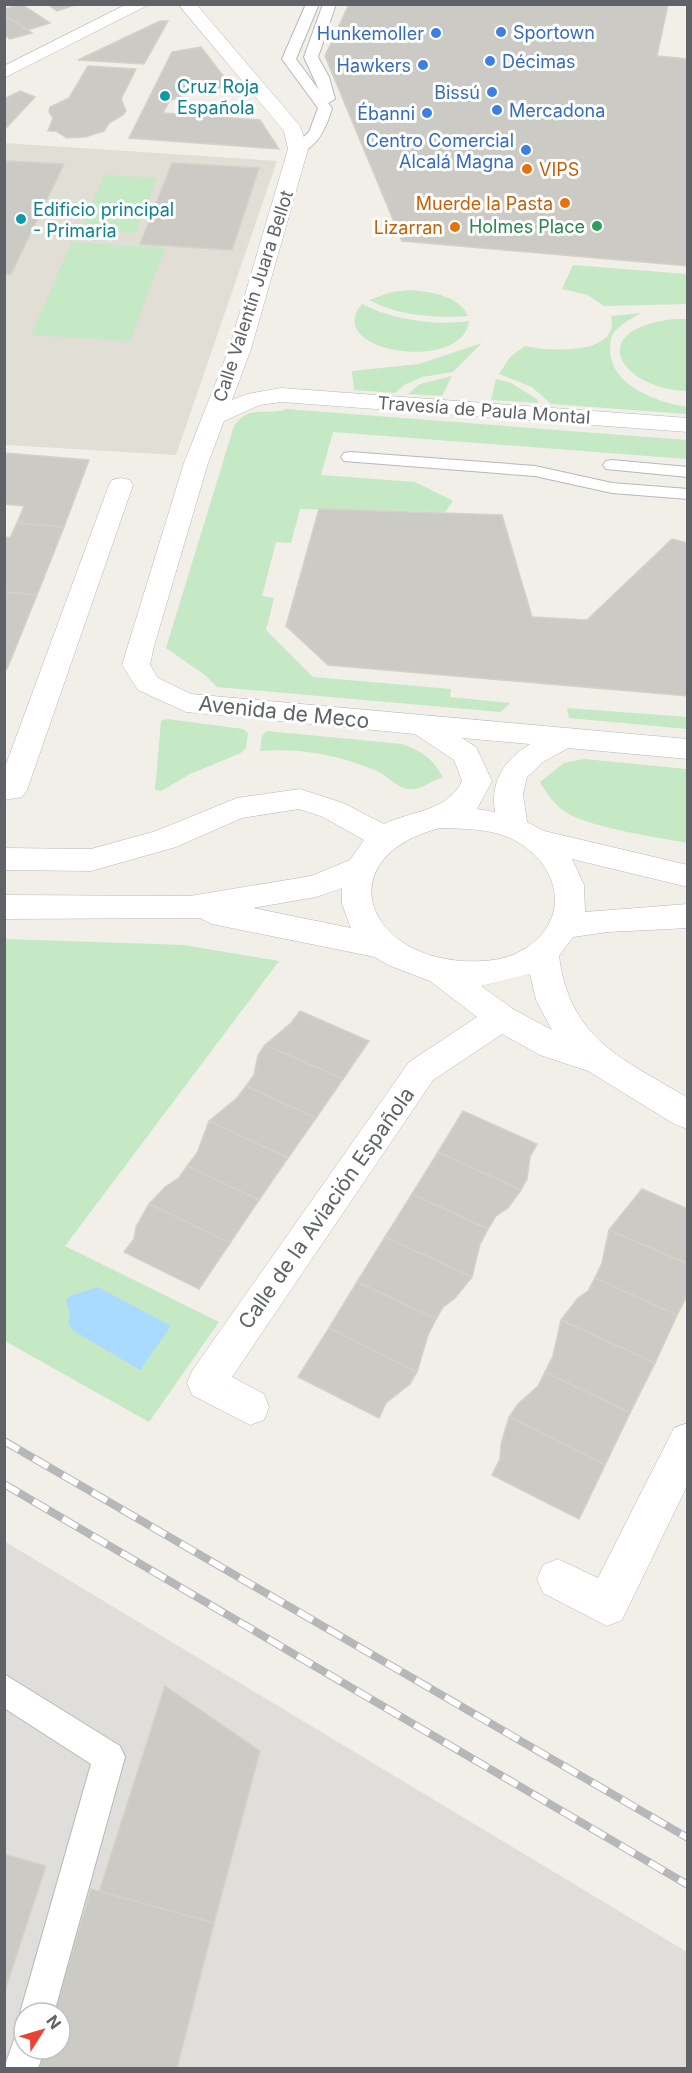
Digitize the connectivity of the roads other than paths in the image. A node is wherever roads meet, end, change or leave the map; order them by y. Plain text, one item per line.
1 (142, 4) edge
2 (186, 4) edge
3 (314, 4) edge
4 (330, 4) edge
5 (4, 73) edge
6 (325, 108) junction
7 (298, 149) junction
8 (251, 364) junction
9 (281, 395) junction
10 (215, 416) junction
11 (687, 425) edge
12 (350, 457) dead end
13 (612, 465) dead end
14 (687, 472) edge
15 (121, 485) dead end
16 (687, 494) edge
17 (148, 684) joint
18 (423, 726) junction
19 (561, 739) junction
20 (687, 749) edge
21 (4, 790) edge
22 (440, 817) junction
23 (525, 834) junction
24 (385, 838) junction
25 (4, 859) edge
26 (360, 868) junction
27 (687, 876) edge
28 (4, 907) edge
29 (190, 908) junction
30 (687, 916) edge
31 (565, 927) junction
32 (382, 946) junction
33 (543, 953) junction
34 (442, 973) junction
35 (501, 1018) junction
36 (600, 1062) junction
37 (687, 1115) edge
38 (250, 1407) dead end
39 (687, 1441) edge
40 (558, 1580) dead end
41 (4, 1689) edge
42 (40, 2001) edge

1 - 5 street
2 - 7 street
3 - 6 lane
4 - 6 lane
6 - 7 lane
7 - 8 street, Calle Valentín Juara Bellot
8 - 9 street
8 - 10 street, Calle Valentín Juara Bellot
9 - 10 street, Travesía de Paula Montal
9 - 11 street, Travesía de Paula Montal
10 - 17 street, Calle Valentín Juara Bellot
12 - 16 lane
13 - 14 lane
15 - 21 street
17 - 18 street, Avenida de Meco
18 - 19 street, Avenida de Meco
18 - 22 street, Avenida de Meco
19 - 20 street, Avenida de Meco
19 - 23 street
22 - 23 street
22 - 24 street
23 - 27 street
23 - 31 street
24 - 25 street
24 - 26 street
26 - 29 street
26 - 32 street
28 - 29 street
29 - 32 street
30 - 31 street
31 - 33 street
32 - 34 street
33 - 34 street
33 - 36 street
34 - 35 street
35 - 36 street
35 - 38 street, Calle de la Aviación Española
36 - 37 street
39 - 40 street
41 - 42 lane

